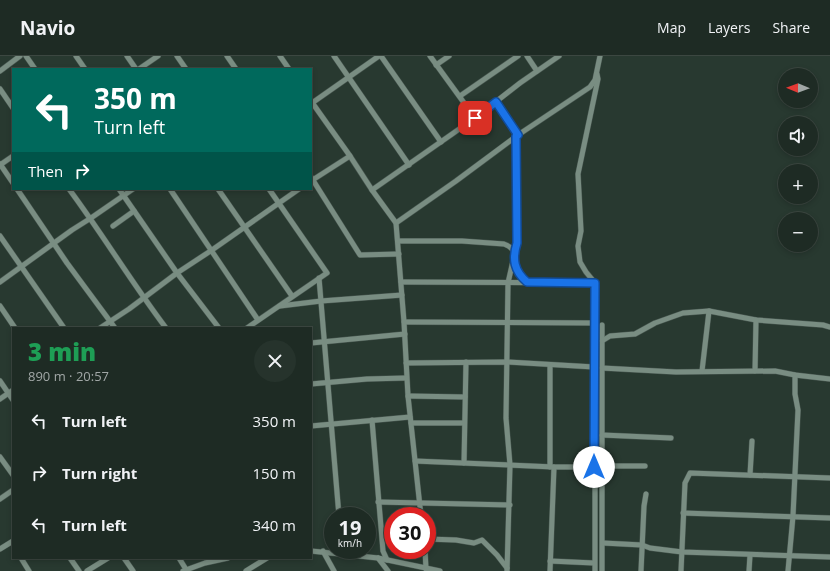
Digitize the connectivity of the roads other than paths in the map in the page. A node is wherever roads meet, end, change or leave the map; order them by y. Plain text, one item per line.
1 (20, 56) edge
2 (26, 56) edge
3 (76, 56) edge
4 (127, 56) edge
5 (158, 56) edge
6 (177, 56) edge
7 (227, 56) edge
8 (280, 56) edge
9 (334, 56) edge
10 (380, 56) edge
11 (430, 56) edge
12 (448, 56) edge
13 (518, 56) edge
14 (528, 56) edge
15 (559, 56) edge
16 (600, 56) edge
17 (436, 65) junction
18 (34, 68) edge
19 (84, 68) edge
20 (135, 68) edge
21 (140, 68) edge
22 (185, 68) edge
23 (235, 68) edge
24 (288, 68) edge
25 (0, 71) edge
26 (537, 71) junction
27 (597, 74) junction
28 (348, 77) junction
29 (0, 89) edge
30 (460, 96) junction
31 (312, 102) edge
32 (496, 102) junction
33 (12, 107) edge
34 (475, 118) junction
35 (517, 135) junction
36 (441, 142) junction
37 (350, 156) junction
38 (12, 157) edge
39 (0, 164) edge
40 (409, 165) junction
41 (312, 179) edge
42 (12, 182) edge
43 (18, 190) edge
44 (70, 190) edge
45 (120, 190) edge
46 (132, 190) edge
47 (171, 190) edge
48 (219, 190) edge
49 (270, 190) edge
50 (298, 190) edge
51 (372, 190) junction
52 (124, 195) junction
53 (279, 203) junction
54 (134, 211) junction
55 (91, 218) junction
56 (396, 223) junction
57 (113, 226) dead end
58 (244, 228) junction
59 (0, 236) edge
60 (398, 241) junction
61 (54, 243) junction
62 (212, 250) junction
63 (514, 253) junction
64 (399, 254) junction
65 (21, 267) junction
66 (177, 273) junction
67 (319, 278) junction
68 (0, 282) edge
69 (401, 282) junction
70 (527, 282) junction
71 (508, 283) junction
72 (595, 283) junction
73 (402, 295) junction
74 (292, 296) junction
75 (144, 298) junction
76 (321, 301) junction
77 (0, 306) edge
78 (279, 306) junction
79 (709, 312) junction
80 (258, 320) junction
81 (756, 320) junction
82 (110, 321) junction
83 (404, 322) junction
84 (507, 322) junction
85 (595, 323) junction
86 (602, 325) dead end
87 (14, 327) edge
88 (63, 327) edge
89 (101, 327) edge
90 (114, 327) edge
91 (165, 327) edge
92 (218, 327) edge
93 (248, 327) edge
94 (830, 327) edge
95 (405, 334) junction
96 (602, 341) junction
97 (325, 342) junction
98 (312, 343) edge
99 (466, 362) junction
100 (507, 362) junction
101 (406, 363) junction
102 (550, 365) junction
103 (594, 367) junction
104 (602, 368) junction
105 (702, 371) junction
106 (755, 371) junction
107 (795, 375) junction
108 (406, 378) junction
109 (830, 379) edge
110 (0, 381) edge
111 (328, 382) junction
112 (312, 384) edge
113 (11, 391) edge
114 (408, 396) junction
115 (465, 397) junction
116 (0, 399) edge
117 (372, 420) junction
118 (410, 420) junction
119 (464, 423) junction
120 (331, 424) junction
121 (312, 426) edge
122 (602, 435) junction
123 (671, 438) dead end
124 (752, 441) dead end
125 (0, 457) edge
126 (415, 461) junction
127 (464, 463) junction
128 (510, 465) junction
129 (602, 466) junction
130 (645, 466) dead end
131 (552, 467) junction
132 (594, 467) junction
133 (12, 474) edge
134 (750, 475) junction
135 (794, 478) junction
136 (830, 478) edge
137 (12, 491) edge
138 (646, 494) dead end
139 (0, 499) edge
140 (378, 502) junction
141 (419, 503) junction
142 (510, 505) junction
143 (338, 507) edge
144 (420, 507) edge
145 (683, 513) junction
146 (793, 516) junction
147 (830, 518) edge
148 (436, 539) edge
149 (12, 543) edge
150 (603, 543) junction
151 (642, 545) junction
152 (0, 549) edge
153 (312, 551) edge
154 (323, 551) joint
155 (682, 552) junction
156 (750, 554) junction
157 (789, 556) junction
158 (830, 557) edge
159 (378, 558) joint
160 (21, 559) edge
161 (71, 559) edge
162 (106, 559) edge
163 (125, 559) edge
164 (179, 559) edge
165 (222, 559) edge
166 (265, 559) edge
167 (425, 559) edge
168 (387, 560) junction
169 (550, 561) junction
170 (594, 563) junction
171 (426, 569) junction
172 (507, 570) edge
173 (29, 571) edge
174 (79, 571) edge
175 (87, 571) edge
176 (133, 571) edge
177 (185, 571) edge
178 (246, 571) edge
179 (334, 571) edge
180 (388, 571) edge
181 (439, 571) edge
182 (550, 571) edge
183 (594, 571) edge
184 (602, 571) edge
185 (641, 571) edge
186 (681, 571) edge
187 (749, 571) edge
188 (788, 571) edge

1 - 25 street
2 - 18 street
3 - 19 street
4 - 20 street
5 - 21 street
6 - 22 street
7 - 23 street
8 - 24 street
9 - 28 street
10 - 28 street
10 - 36 street
11 - 17 street
12 - 17 street
13 - 30 street
14 - 26 street
15 - 26 street
16 - 27 street
17 - 30 street
26 - 32 street
27 - 35 street
27 - 72 street
28 - 31 street
28 - 40 street
29 - 33 street
30 - 34 street
31 - 37 street
32 - 34 street
32 - 35 street
34 - 36 street
35 - 56 street
35 - 63 street
36 - 40 street
37 - 41 street
37 - 51 street
38 - 39 street
39 - 42 street
40 - 51 street
41 - 64 street
43 - 61 street
44 - 55 street
45 - 52 street
46 - 52 street
47 - 62 street
48 - 58 street
49 - 53 street
50 - 53 street
51 - 56 street
52 - 54 street
52 - 55 street
53 - 58 street
53 - 67 street
54 - 57 street
54 - 66 street
55 - 61 street
55 - 75 street
56 - 60 street
58 - 62 street
58 - 74 street
59 - 65 street
60 - 63 street
60 - 64 street
61 - 65 street
61 - 82 street
62 - 66 street
62 - 80 street
63 - 70 street
63 - 71 street
64 - 69 street
65 - 68 street
65 - 88 street
66 - 75 street
66 - 92 street
67 - 74 street
67 - 76 street
69 - 71 street
69 - 73 street
70 - 71 street
70 - 72 street
71 - 84 street
72 - 85 street
73 - 76 street
73 - 83 street
74 - 78 street
75 - 82 street
75 - 91 street
76 - 78 street
76 - 97 street
77 - 87 street
78 - 80 street
79 - 81 street
79 - 96 street
79 - 105 street
80 - 93 street
81 - 94 street
81 - 106 street
82 - 89 street
82 - 90 street
83 - 84 street
83 - 95 street
84 - 85 street
84 - 100 street
85 - 103 street
86 - 96 street
95 - 97 street
95 - 101 street
96 - 104 street
97 - 98 street
97 - 111 street
99 - 100 street
99 - 101 street
99 - 115 street
100 - 102 street
100 - 128 street
101 - 108 street
102 - 103 street
102 - 131 street
103 - 132 street
104 - 105 street
104 - 122 street
105 - 106 street
106 - 107 street
107 - 109 street
107 - 135 street
108 - 111 street
108 - 114 street
110 - 113 street
111 - 112 street
111 - 120 street
113 - 116 street
114 - 115 street
114 - 118 street
115 - 119 street
117 - 118 street
117 - 120 street
117 - 140 street
118 - 119 street
118 - 126 street
119 - 127 street
120 - 121 street
120 - 143 street
122 - 123 street
122 - 129 street
124 - 134 street
125 - 133 street
126 - 127 street
126 - 141 street
127 - 128 street
128 - 131 street
128 - 142 street
129 - 130 street
129 - 150 street
131 - 132 street
131 - 169 street
132 - 170 street
134 - 135 street
134 - 145 street
135 - 136 street
135 - 146 street
137 - 139 street
138 - 151 street
140 - 141 street
140 - 168 street
141 - 142 street
141 - 144 street
142 - 172 street
145 - 146 street
145 - 155 street
146 - 147 street
146 - 157 street
148 - 172 street
149 - 152 street
150 - 151 street
150 - 184 street
151 - 155 street
151 - 185 street
153 - 154 street
154 - 179 street
155 - 156 street
155 - 186 street
156 - 157 street
156 - 187 street
157 - 158 street
157 - 188 street
159 - 168 street
159 - 180 street
160 - 173 street
161 - 174 street
162 - 175 street
163 - 176 street
164 - 177 street
165 - 177 street
166 - 178 street
167 - 171 street
168 - 171 street
169 - 170 street
169 - 182 street
170 - 183 street
171 - 181 street

